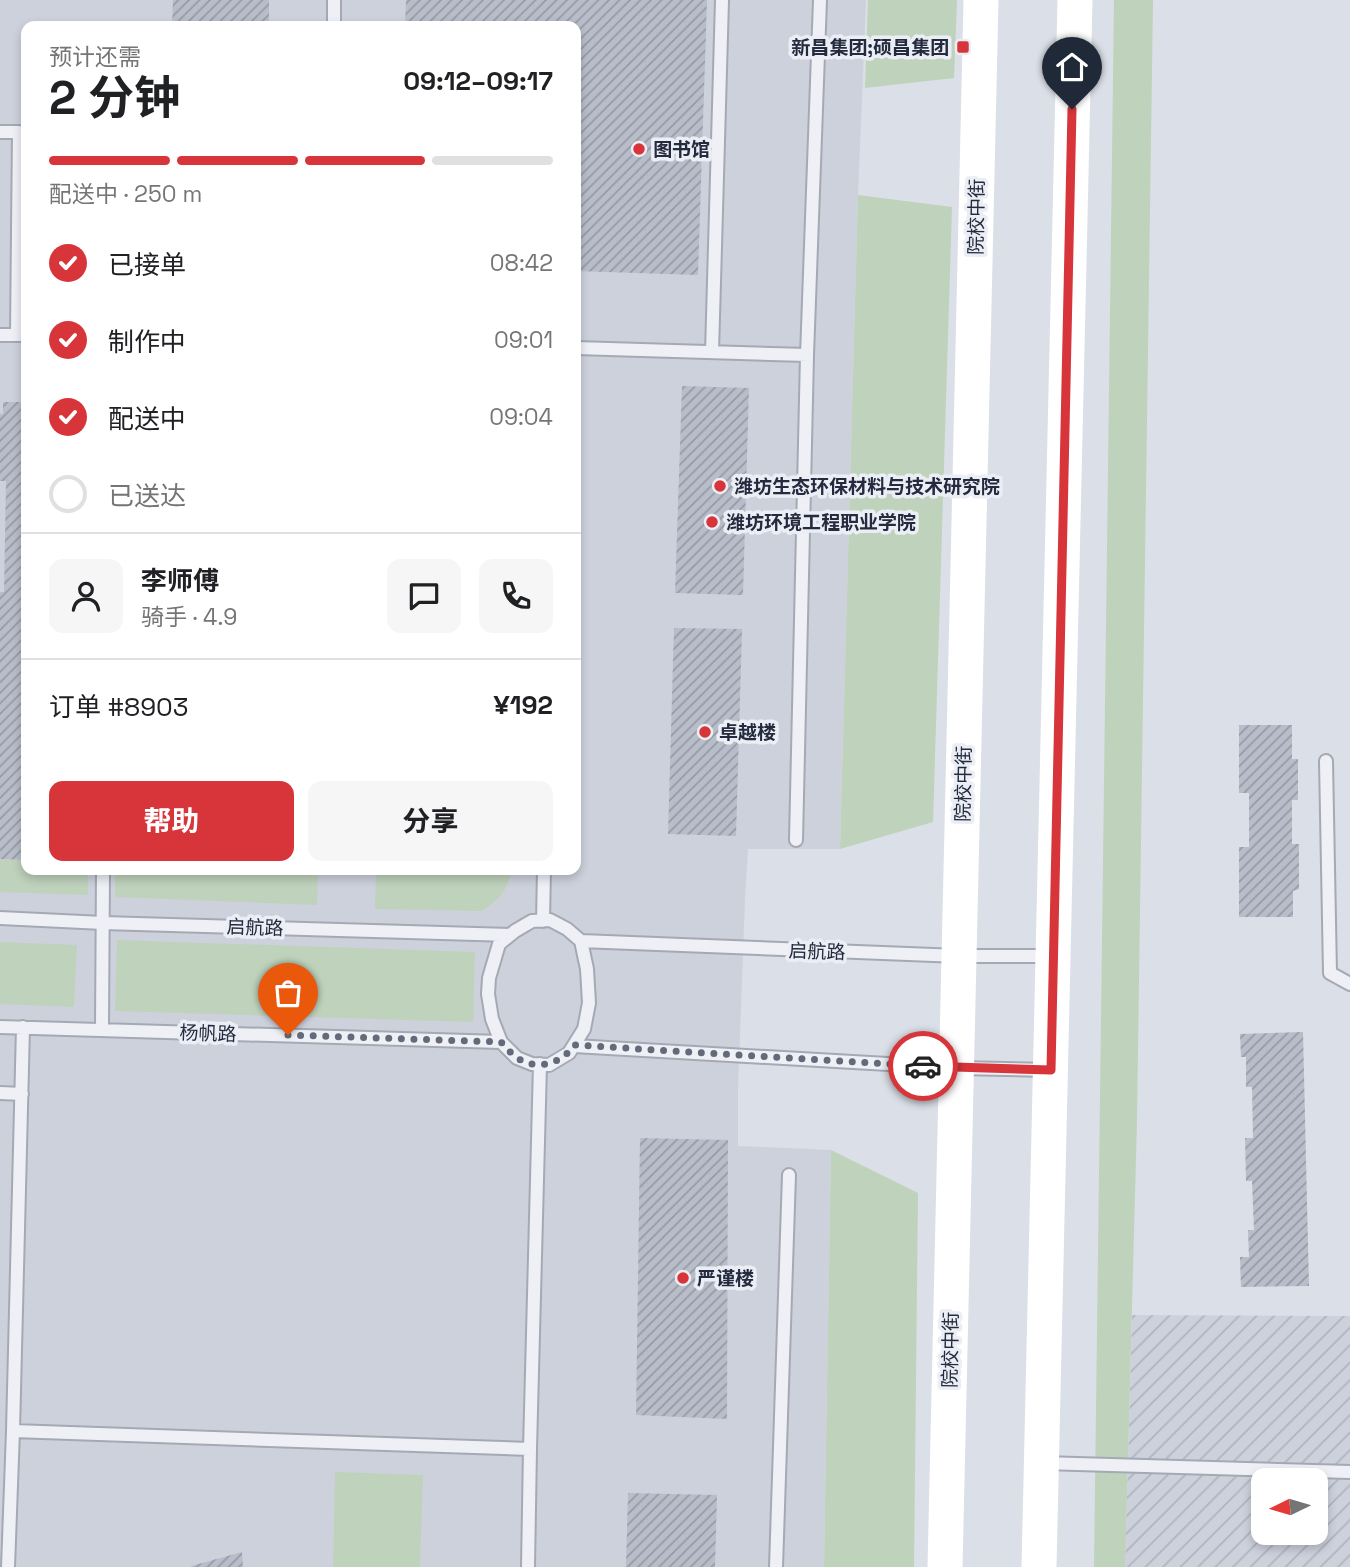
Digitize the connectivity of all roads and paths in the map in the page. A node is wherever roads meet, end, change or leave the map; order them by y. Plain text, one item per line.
1 (334, 0) edge
2 (722, 0) edge
3 (820, 0) edge
4 (981, 0) edge
5 (1075, 0) edge
6 (334, 21) edge
7 (0, 132) edge
8 (21, 267) edge
9 (0, 334) edge
10 (21, 335) edge
11 (581, 348) edge
12 (712, 352) junction
13 (807, 355) junction
14 (1325, 761) dead end
15 (796, 841) dead end
16 (103, 875) edge
17 (544, 875) edge
18 (0, 918) edge
19 (543, 921) junction
20 (103, 923) junction
21 (510, 935) junction
22 (581, 941) junction
23 (959, 956) junction
24 (1053, 956) junction
25 (1350, 984) edge
26 (0, 1027) edge
27 (23, 1027) junction
28 (102, 1029) junction
29 (501, 1042) junction
30 (574, 1045) junction
31 (540, 1064) junction
32 (957, 1068) junction
33 (1051, 1070) junction
34 (0, 1093) edge
35 (22, 1094) junction
36 (789, 1175) dead end
37 (13, 1431) junction
38 (530, 1449) junction
39 (1042, 1463) junction
40 (1350, 1472) edge
41 (5, 1531) edge
42 (8, 1567) edge
43 (528, 1567) edge
44 (776, 1567) edge
45 (945, 1567) edge
46 (1039, 1567) edge

1 - 6 lane
2 - 12 lane
3 - 13 lane
4 - 23 main road, 院校中街
5 - 24 main road
7 - 8 lane
9 - 10 lane
11 - 12 lane
12 - 13 lane
13 - 15 lane
14 - 25 lane
16 - 20 lane
17 - 19 lane
18 - 20 lane, 启航路
19 - 21 lane
19 - 22 lane
20 - 21 lane, 启航路
20 - 28 lane
21 - 29 lane
22 - 23 lane, 启航路
22 - 30 lane
23 - 24 lane, 启航路
23 - 32 main road, 院校中街
24 - 33 main road
26 - 27 lane, 杨帆路
27 - 28 lane, 杨帆路
27 - 35 lane
28 - 29 lane, 杨帆路
29 - 31 lane
30 - 31 lane
30 - 32 lane
31 - 38 lane
32 - 33 lane
32 - 45 main road, 院校中街
33 - 39 main road
34 - 35 lane
35 - 37 lane
36 - 44 lane
37 - 38 lane
37 - 41 lane
38 - 43 lane
39 - 40 lane
39 - 46 main road
41 - 42 lane

